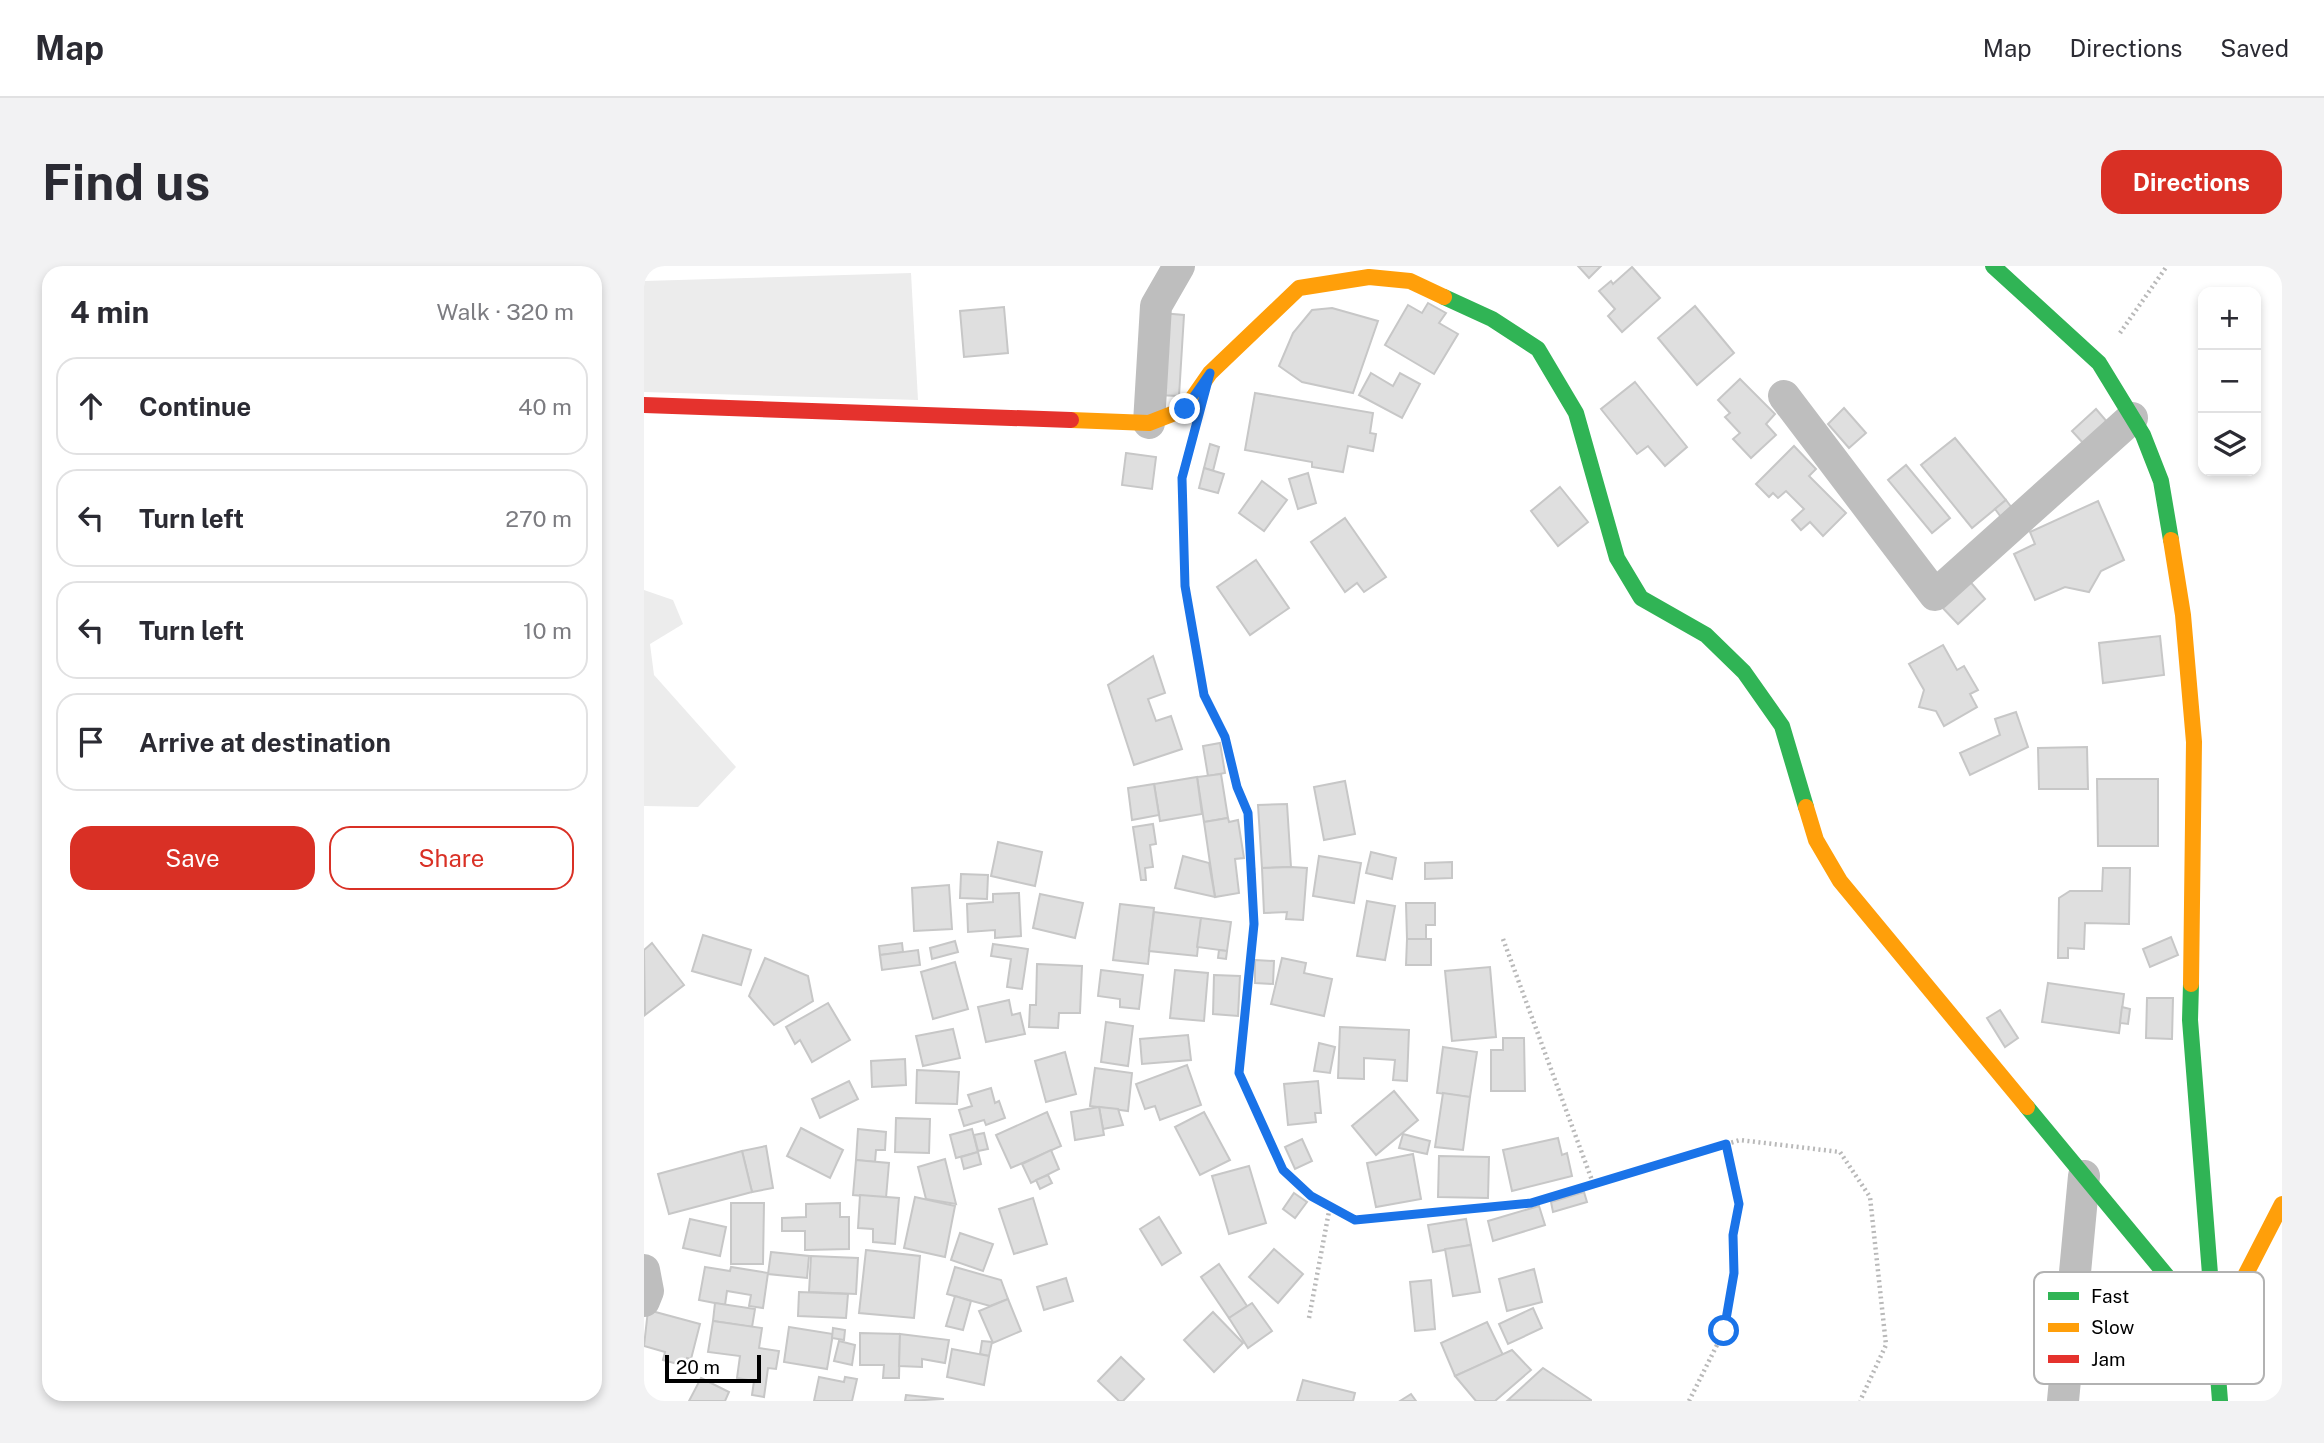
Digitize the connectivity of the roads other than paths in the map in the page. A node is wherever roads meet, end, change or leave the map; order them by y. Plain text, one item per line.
1 (1179, 266) edge
2 (1993, 266) edge
3 (1784, 396) dead end
4 (644, 405) edge
5 (2132, 418) junction
6 (1149, 422) junction
7 (2084, 1176) junction
8 (2282, 1204) edge
9 (644, 1270) edge
10 (2075, 1272) edge
11 (2164, 1272) edge
12 (2210, 1272) edge
13 (2247, 1272) edge
14 (644, 1301) edge

1 - 6 street
2 - 5 street
3 - 5 street
4 - 6 street
5 - 12 street
6 - 7 street
7 - 10 street
7 - 11 street
8 - 13 street
9 - 14 street

